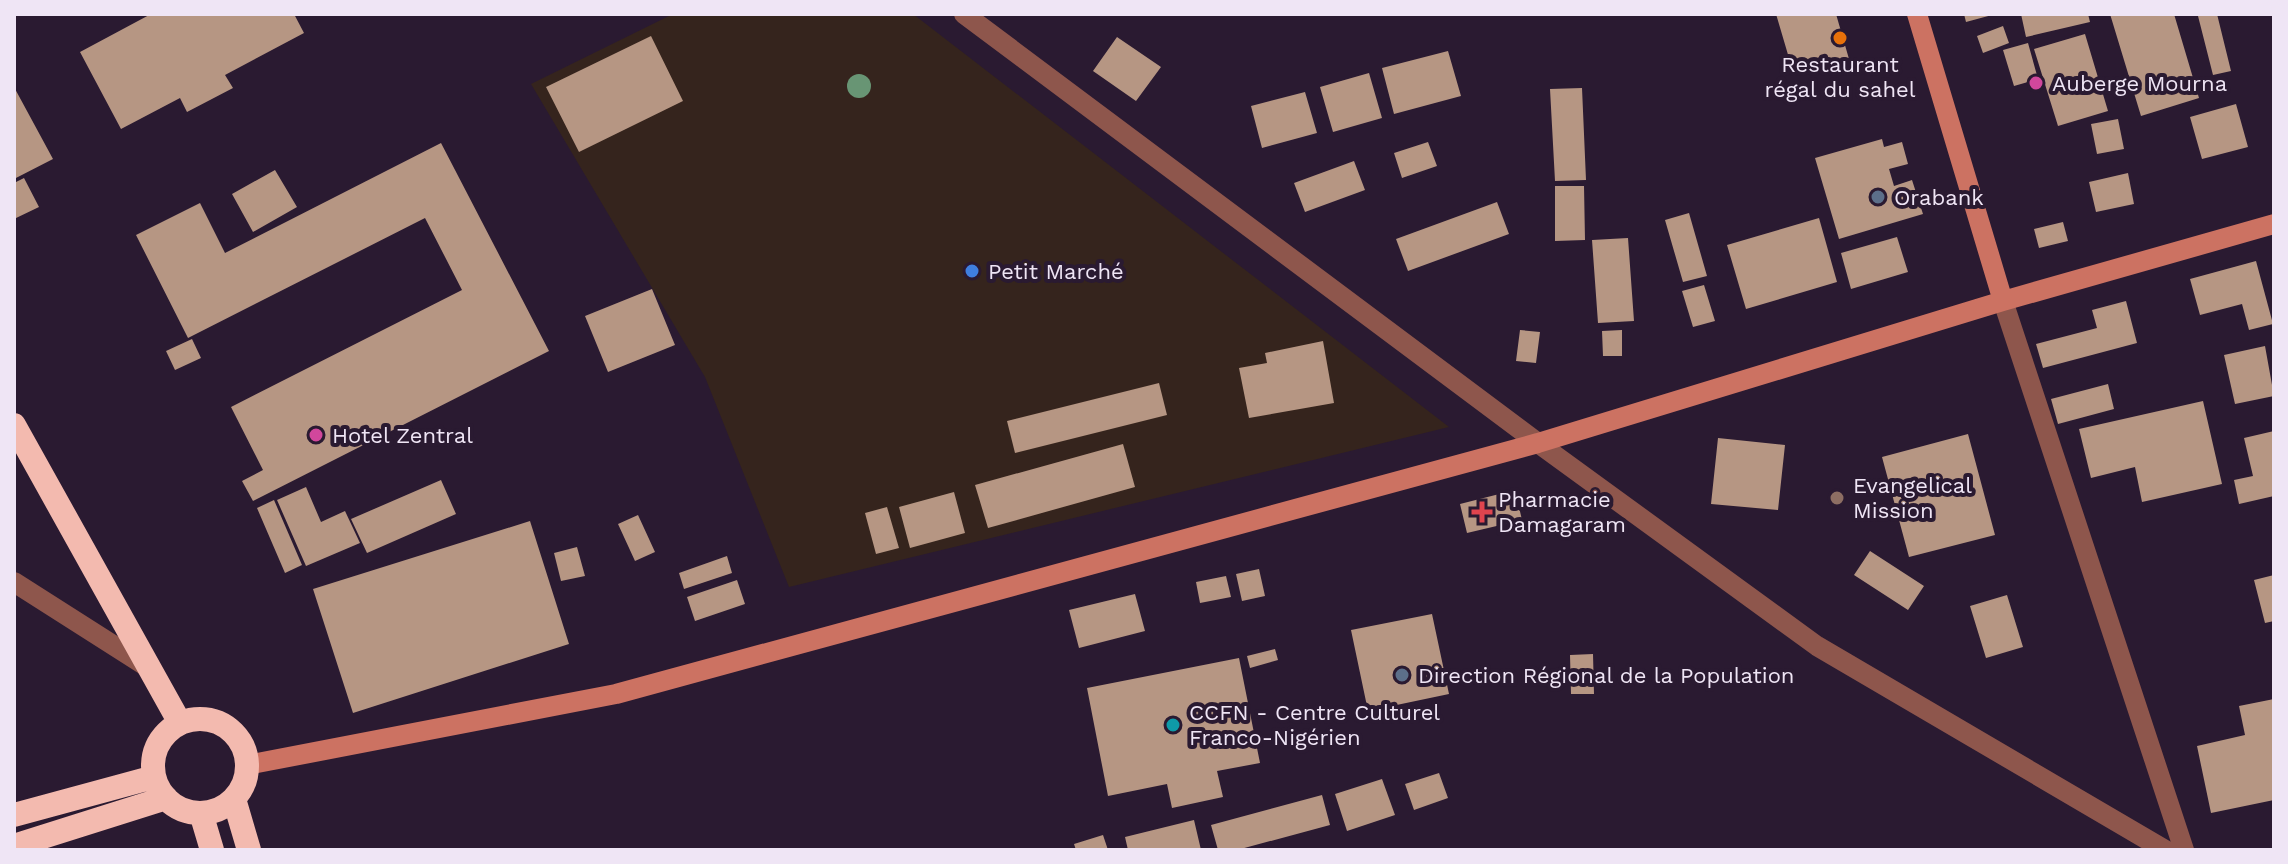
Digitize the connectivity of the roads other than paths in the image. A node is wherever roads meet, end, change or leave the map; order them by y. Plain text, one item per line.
1 (964, 14) edge
2 (1917, 14) edge
3 (2274, 224) edge
4 (2003, 301) junction
5 (14, 425) edge
6 (1538, 443) junction
7 (14, 582) edge
8 (149, 668) junction
9 (180, 723) junction
10 (247, 765) junction
11 (154, 777) junction
12 (166, 798) junction
13 (234, 799) junction
14 (201, 813) junction
15 (14, 815) edge
16 (14, 846) edge
17 (212, 850) edge
18 (249, 850) edge
19 (2165, 850) edge
20 (2184, 850) edge

1 - 6 street
2 - 4 street
3 - 4 street
4 - 6 street
4 - 20 street
5 - 8 highway
6 - 10 street
6 - 19 street
7 - 8 street
8 - 9 highway
9 - 10 highway
9 - 11 highway
10 - 13 highway
11 - 12 highway
11 - 15 highway
12 - 14 highway
12 - 16 highway
13 - 14 highway
13 - 18 highway
14 - 17 highway

